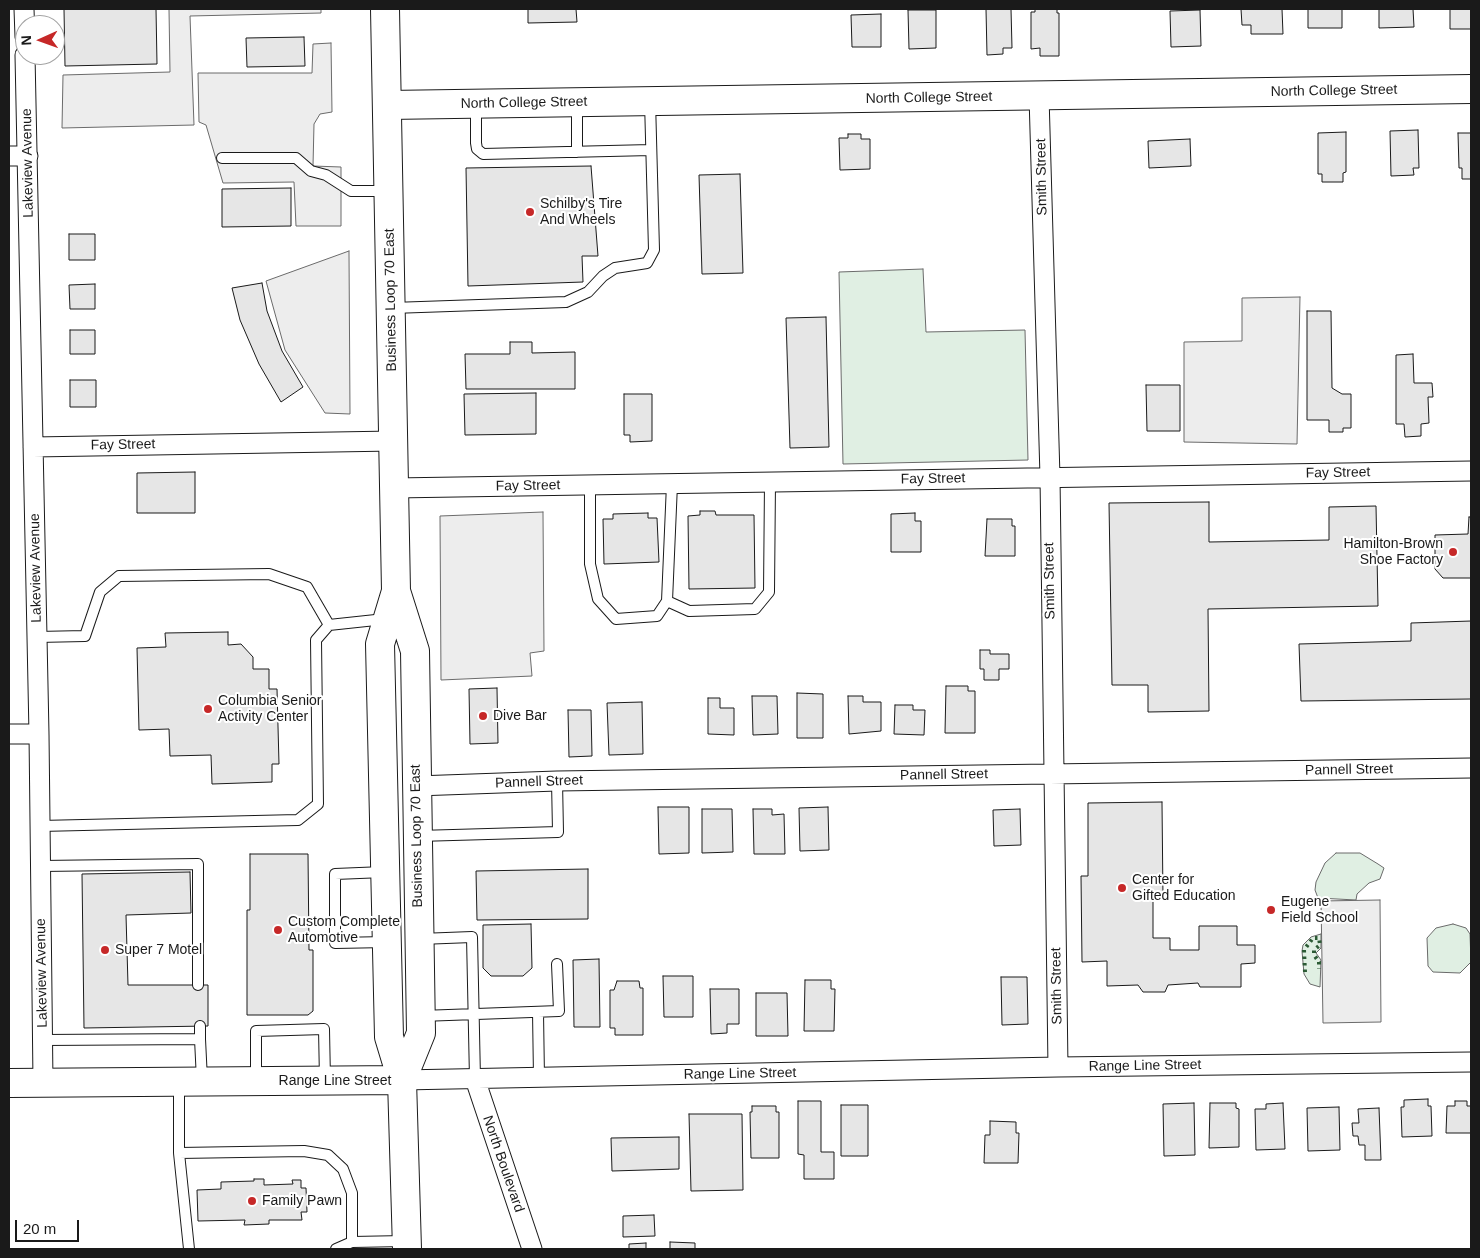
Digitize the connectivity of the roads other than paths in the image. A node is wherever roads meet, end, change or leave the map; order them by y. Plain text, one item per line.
1 (385, 9) edge
2 (26, 65) edge
3 (1471, 89) edge
4 (1040, 96) junction
5 (578, 102) junction
6 (650, 102) junction
7 (476, 104) junction
8 (387, 105) junction
9 (651, 150) junction
10 (577, 152) junction
11 (9, 156) edge
12 (28, 156) junction
13 (222, 158) dead end
14 (389, 191) junction
15 (391, 308) junction
16 (394, 441) junction
17 (33, 447) junction
18 (1471, 471) edge
19 (1050, 478) junction
20 (770, 482) junction
21 (672, 484) junction
22 (590, 485) junction
23 (394, 488) junction
24 (396, 591) junction
25 (667, 601) junction
26 (388, 619) junction
27 (329, 625) junction
28 (37, 637) junction
29 (9, 734) edge
30 (39, 734) junction
31 (1471, 768) edge
32 (1052, 774) junction
33 (557, 782) junction
34 (416, 786) junction
35 (40, 826) junction
36 (418, 836) junction
37 (41, 866) junction
38 (385, 872) junction
39 (419, 939) junction
40 (387, 942) junction
41 (557, 964) dead end
42 (198, 985) dead end
43 (538, 1012) junction
44 (474, 1015) junction
45 (420, 1016) junction
46 (200, 1026) dead end
47 (200, 1039) junction
48 (43, 1040) junction
49 (1471, 1062) edge
50 (1058, 1067) junction
51 (540, 1078) junction
52 (475, 1079) junction
53 (402, 1080) junction
54 (191, 1081) junction
55 (256, 1081) junction
56 (326, 1081) junction
57 (43, 1082) junction
58 (9, 1083) edge
59 (179, 1153) junction
60 (352, 1242) junction
61 (406, 1245) edge
62 (189, 1249) edge
63 (336, 1249) edge
64 (532, 1249) edge

1 - 8 main road, Business Loop 70 East
2 - 12 street, Lakeview Avenue
3 - 4 main road, North College Street
4 - 6 main road, North College Street
4 - 19 street, Smith Street
5 - 6 main road, North College Street
5 - 7 main road, North College Street
5 - 10 lane
6 - 9 lane
7 - 8 main road, North College Street
7 - 10 lane
8 - 14 main road, Business Loop 70 East
9 - 10 lane
9 - 15 lane
11 - 12 street
12 - 17 street, Lakeview Avenue
13 - 14 lane
14 - 15 main road, Business Loop 70 East
15 - 16 main road, Business Loop 70 East
16 - 17 street, Fay Street
16 - 23 main road, Business Loop 70 East
17 - 28 street, Lakeview Avenue
18 - 19 street, Fay Street
19 - 20 street, Fay Street
19 - 32 street, Smith Street
20 - 21 street, Fay Street
20 - 25 lane
21 - 22 street, Fay Street
21 - 25 lane
22 - 23 street, Fay Street
22 - 25 lane
23 - 24 main road, Business Loop 70 East
24 - 26 main road, Business Loop 70 East
24 - 34 main road, Business Loop 70 East
26 - 27 lane
26 - 38 main road, Business Loop 70 East
27 - 28 lane
27 - 35 lane
28 - 30 street, Lakeview Avenue
29 - 30 street
30 - 35 street, Lakeview Avenue
31 - 32 street, Pannell Street
32 - 33 street, Pannell Street
32 - 50 street, Smith Street
33 - 34 street, Pannell Street
33 - 36 lane
34 - 36 main road, Business Loop 70 East
35 - 37 street, Lakeview Avenue
36 - 39 main road, Business Loop 70 East
37 - 42 lane
37 - 48 street, Lakeview Avenue
38 - 40 main road, Business Loop 70 East
38 - 40 lane
39 - 44 lane
39 - 45 main road, Business Loop 70 East
40 - 53 main road, Business Loop 70 East
41 - 43 lane
43 - 44 lane
43 - 51 lane
44 - 45 lane
44 - 52 lane
45 - 53 main road, Business Loop 70 East
46 - 47 lane
47 - 48 lane
47 - 54 lane
48 - 57 street, Lakeview Avenue
49 - 50 street, Range Line Street
50 - 51 street, Range Line Street
51 - 52 street, Range Line Street
52 - 53 street, Range Line Street
52 - 64 street, North Boulevard
53 - 56 main road, Range Line Street
53 - 61 main road, Business Loop 70 East
54 - 55 main road, Range Line Street
54 - 57 main road, Range Line Street
54 - 59 lane
55 - 56 main road, Range Line Street
55 - 56 lane
57 - 58 main road, Range Line Street
59 - 60 lane
59 - 62 lane
60 - 61 lane
60 - 63 lane

